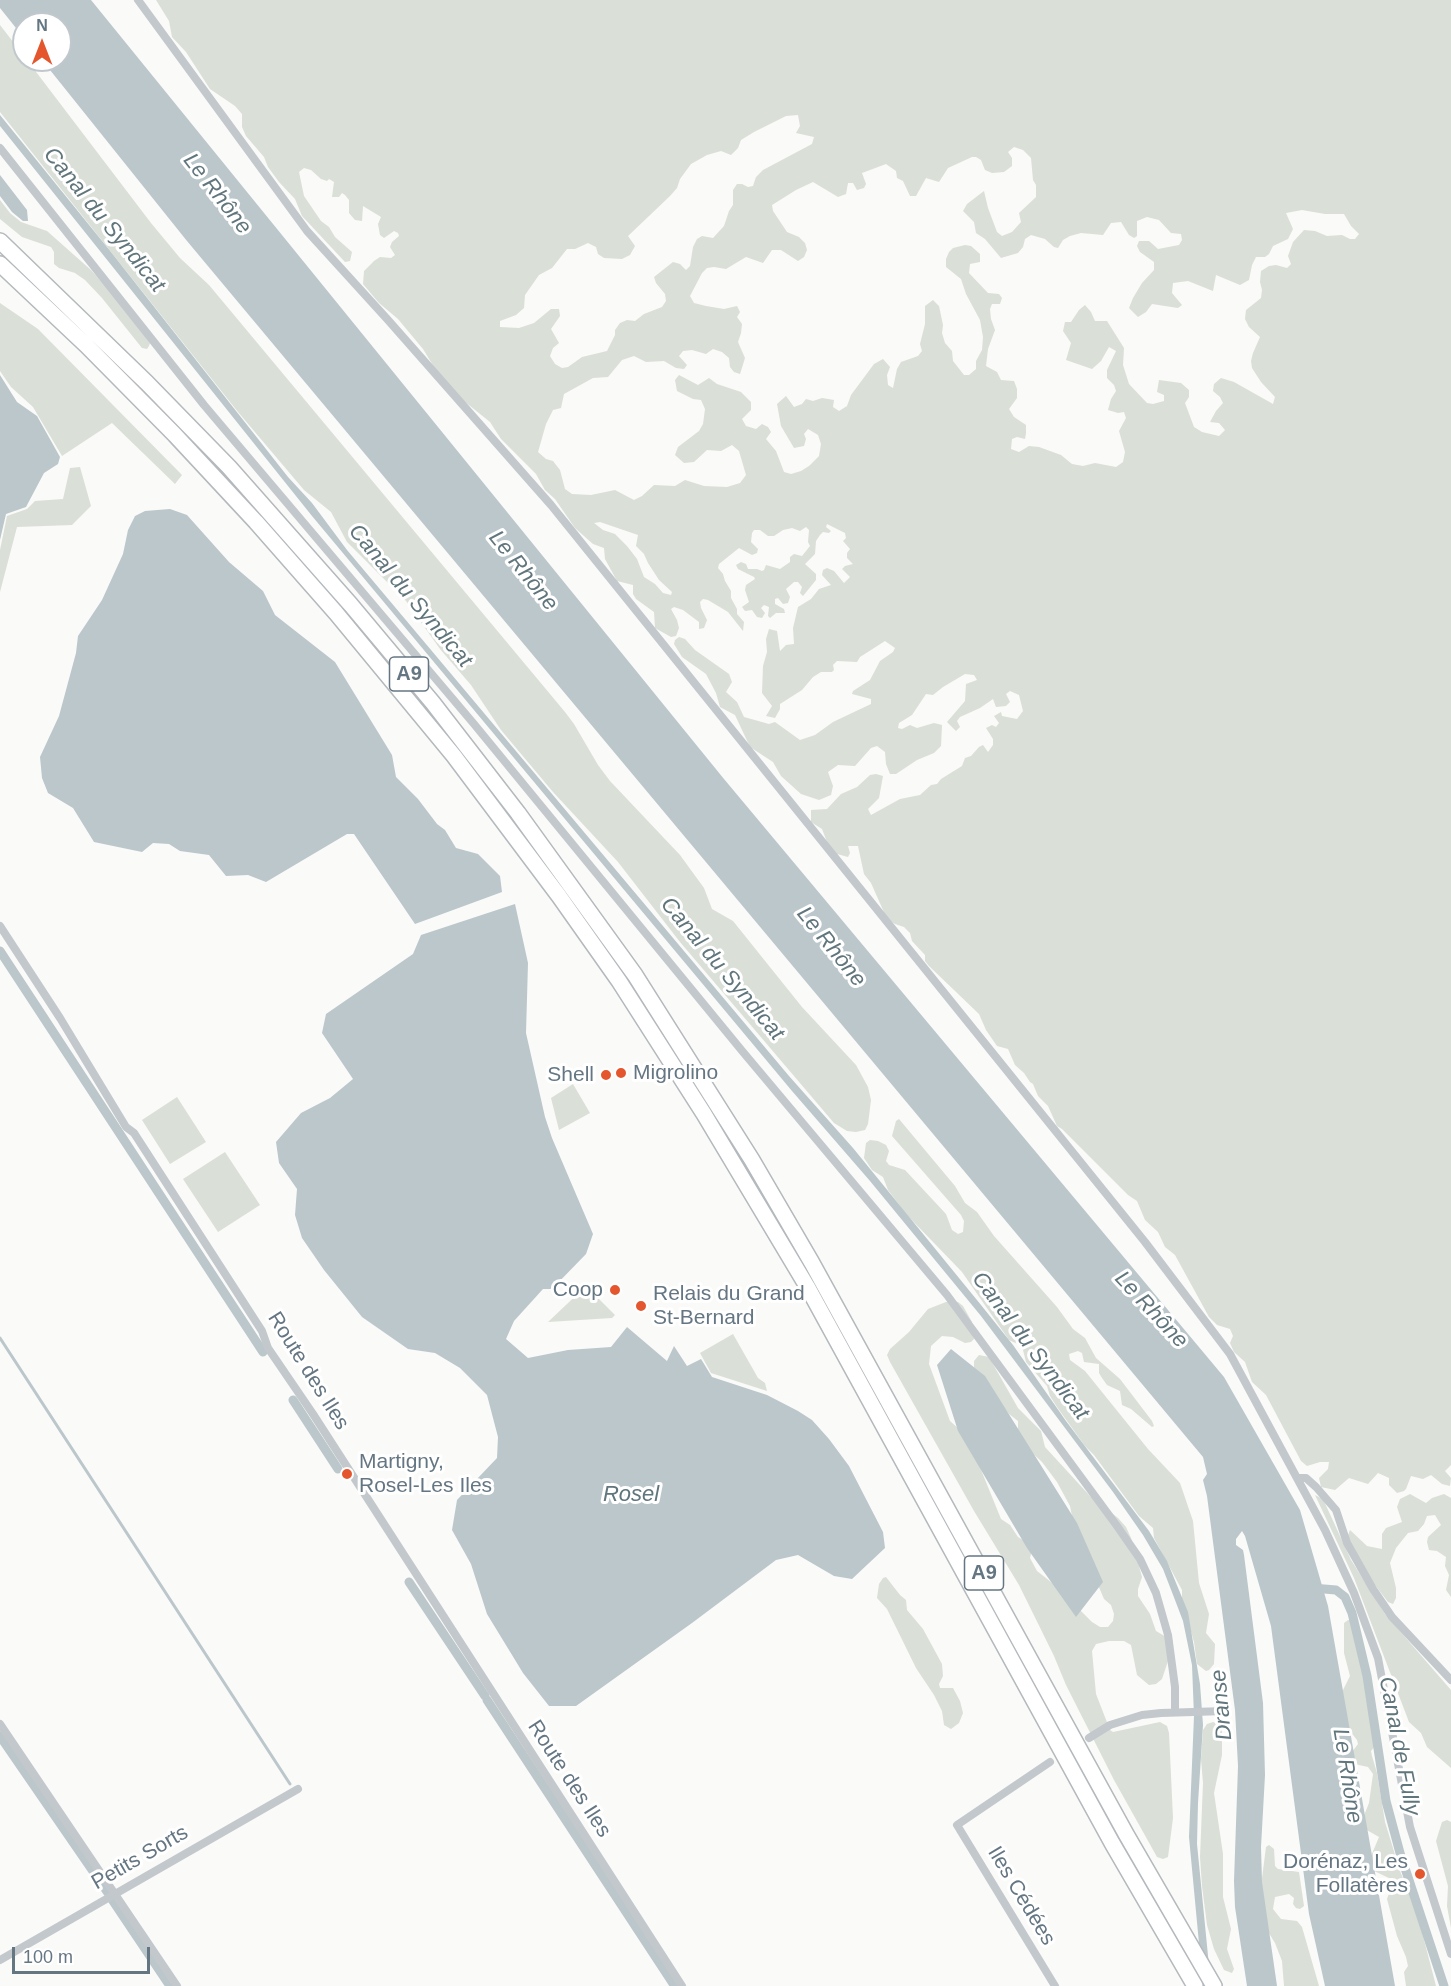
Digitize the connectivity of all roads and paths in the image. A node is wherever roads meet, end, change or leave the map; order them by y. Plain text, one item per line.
1 (138, 0) edge
2 (0, 148) edge
3 (0, 241) edge
4 (0, 264) edge
5 (0, 926) edge
6 (1297, 1478) junction
7 (1451, 1680) edge
8 (1225, 1711) dead end
9 (1179, 1712) junction
10 (0, 1724) edge
11 (1089, 1738) dead end
12 (1050, 1762) dead end
13 (298, 1789) dead end
14 (115, 1893) junction
15 (1451, 1954) edge
16 (0, 1960) edge
17 (177, 1986) edge
18 (682, 1986) edge
19 (1055, 1986) edge
20 (1195, 1986) edge
21 (1214, 1986) edge

1 - 6 street
2 - 9 street
3 - 21 highway, A9
4 - 20 highway, A9
5 - 18 street, Route des Iles
6 - 7 street
6 - 15 street
8 - 9 street
9 - 11 street
10 - 14 street
12 - 19 street, Iles Cédées
13 - 14 street, Petits Sorts
14 - 16 street, Petits Sorts
14 - 17 street

